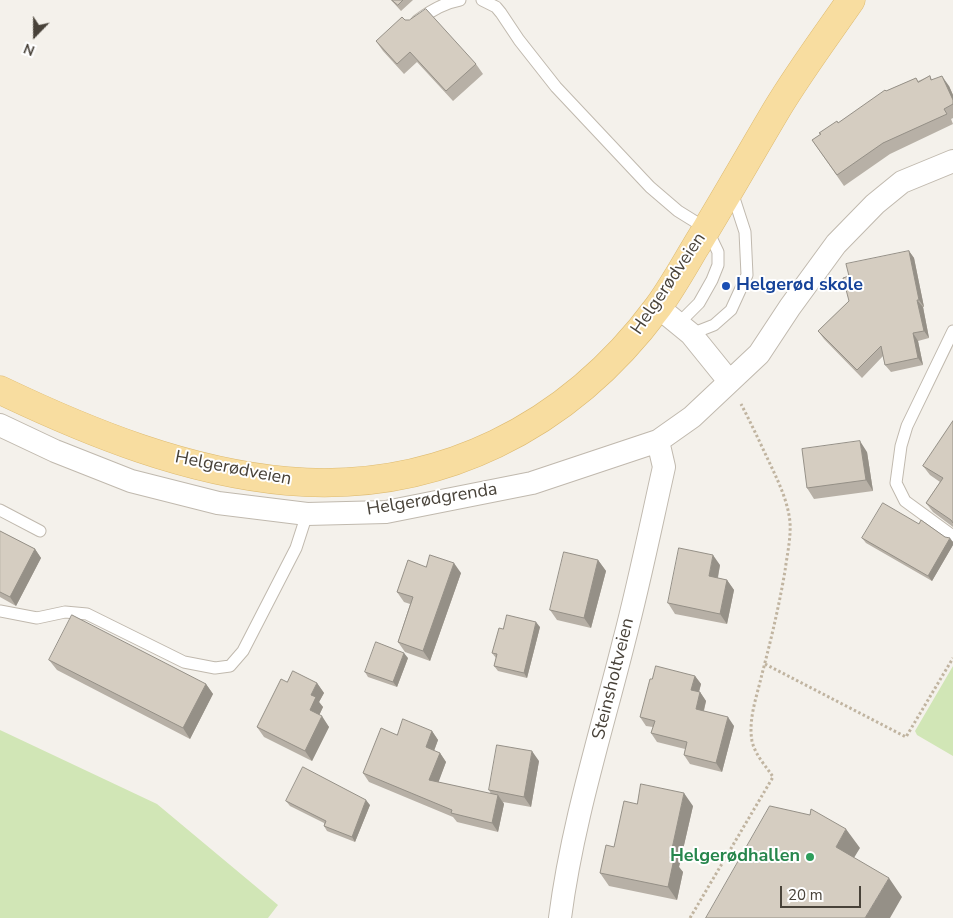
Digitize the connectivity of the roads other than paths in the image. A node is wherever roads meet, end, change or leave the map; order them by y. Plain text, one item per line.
1 (460, 0) edge
2 (482, 0) edge
3 (851, 0) edge
4 (415, 23) edge
5 (953, 161) edge
6 (731, 188) junction
7 (707, 229) junction
8 (676, 322) junction
9 (953, 332) edge
10 (729, 381) junction
11 (0, 390) edge
12 (0, 425) edge
13 (658, 441) junction
14 (0, 510) edge
15 (307, 514) junction
16 (40, 532) dead end
17 (953, 536) edge
18 (0, 611) edge
19 (560, 918) edge

1 - 4 lane
2 - 7 lane
3 - 6 main road, Helgerødveien
5 - 10 street, Helgerødgrenda
6 - 7 main road, Helgerødveien
6 - 8 lane
7 - 8 main road, Helgerødveien
8 - 10 street
8 - 11 main road, Helgerødveien
9 - 17 lane
10 - 13 street, Helgerødgrenda
12 - 15 street, Helgerødgrenda
13 - 15 street, Helgerødgrenda
13 - 19 street, Steinsholtveien
14 - 16 lane
15 - 18 lane

